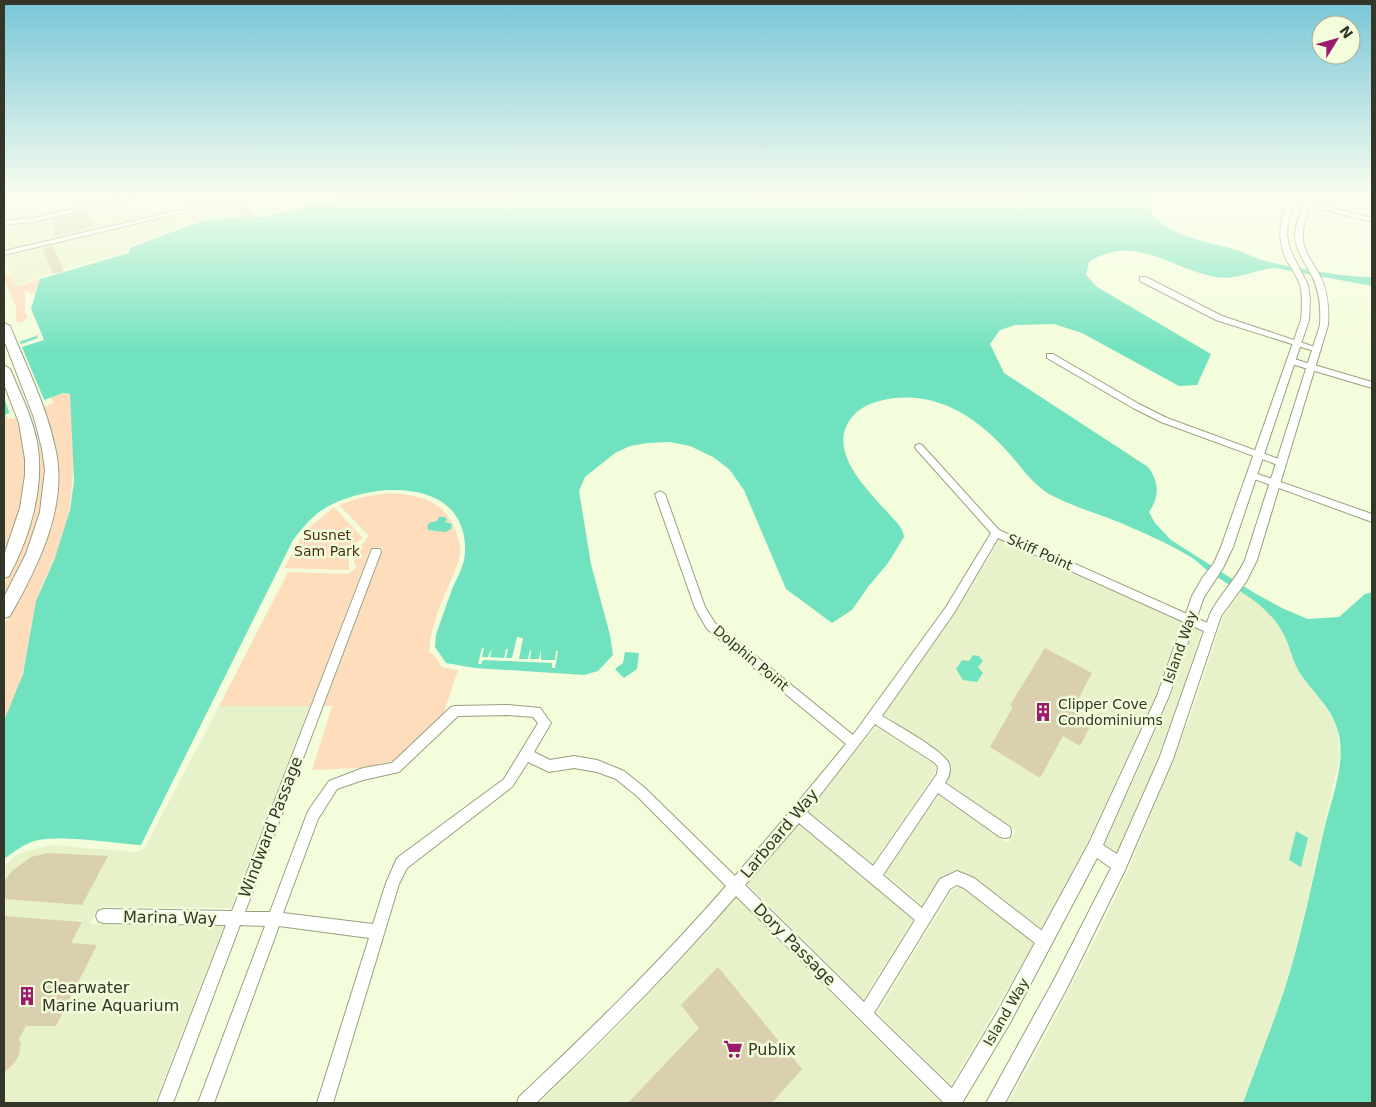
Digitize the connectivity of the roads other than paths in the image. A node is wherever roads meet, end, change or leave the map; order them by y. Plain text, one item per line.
1 (23, 249) edge
2 (1287, 249) edge
3 (1301, 249) edge
4 (4, 253) edge
5 (1143, 279) dead end
6 (4, 326) edge
7 (1297, 343) junction
8 (1317, 349) junction
9 (1050, 356) dead end
10 (1291, 361) junction
11 (1311, 367) junction
12 (4, 369) edge
13 (1372, 385) edge
14 (919, 446) dead end
15 (1259, 455) junction
16 (1281, 464) junction
17 (1252, 475) junction
18 (1274, 484) junction
19 (660, 494) dead end
20 (1372, 518) edge
21 (996, 533) junction
22 (376, 552) dead end
23 (4, 572) edge
24 (4, 611) edge
25 (1189, 619) junction
26 (1210, 629) junction
27 (874, 717) junction
28 (854, 743) junction
29 (525, 754) junction
30 (937, 785) junction
31 (798, 813) junction
32 (1005, 832) dead end
33 (1094, 848) junction
34 (1120, 865) junction
35 (874, 876) junction
36 (735, 885) junction
37 (103, 916) dead end
38 (236, 917) junction
39 (924, 918) junction
40 (275, 919) junction
41 (378, 932) junction
42 (1045, 942) junction
43 (865, 1014) junction
44 (165, 1103) edge
45 (206, 1103) edge
46 (325, 1103) edge
47 (525, 1103) edge
48 (953, 1103) edge
49 (995, 1103) edge

1 - 4 street
2 - 7 street, Island Way
3 - 8 street, Island Way
5 - 7 street
6 - 24 main road
7 - 8 street
7 - 10 street, Island Way
8 - 11 street, Island Way
9 - 15 street
10 - 11 street
10 - 15 street, Island Way
11 - 13 street
11 - 16 street, Island Way
12 - 23 main road
14 - 21 street, Skiff Point
15 - 16 street
15 - 17 street, Island Way
16 - 18 street, Island Way
17 - 18 street
17 - 25 street, Island Way
18 - 20 street
18 - 26 street, Island Way
19 - 28 street, Dolphin Point
21 - 25 street, Skiff Point
21 - 27 street, Larboard Way
22 - 38 street, Windward Passage
25 - 26 street, Skiff Point
25 - 33 street, Island Way
26 - 34 street, Island Way
27 - 28 street, Larboard Way
27 - 30 street
28 - 31 street, Larboard Way
29 - 36 street, Dory Passage
29 - 40 street
29 - 41 street
30 - 32 street
30 - 35 street
31 - 35 street
31 - 36 street, Larboard Way
33 - 34 street
33 - 42 street, Island Way
34 - 49 street, Island Way
35 - 39 street
36 - 43 street, Dory Passage
36 - 47 street, Larboard Way
37 - 38 street, Marina Way
38 - 40 street, Marina Way
38 - 44 street, Windward Passage
39 - 42 street
39 - 43 street
40 - 41 street, Marina Way
40 - 45 street
41 - 46 street
42 - 48 street, Island Way
43 - 48 street, Dory Passage

